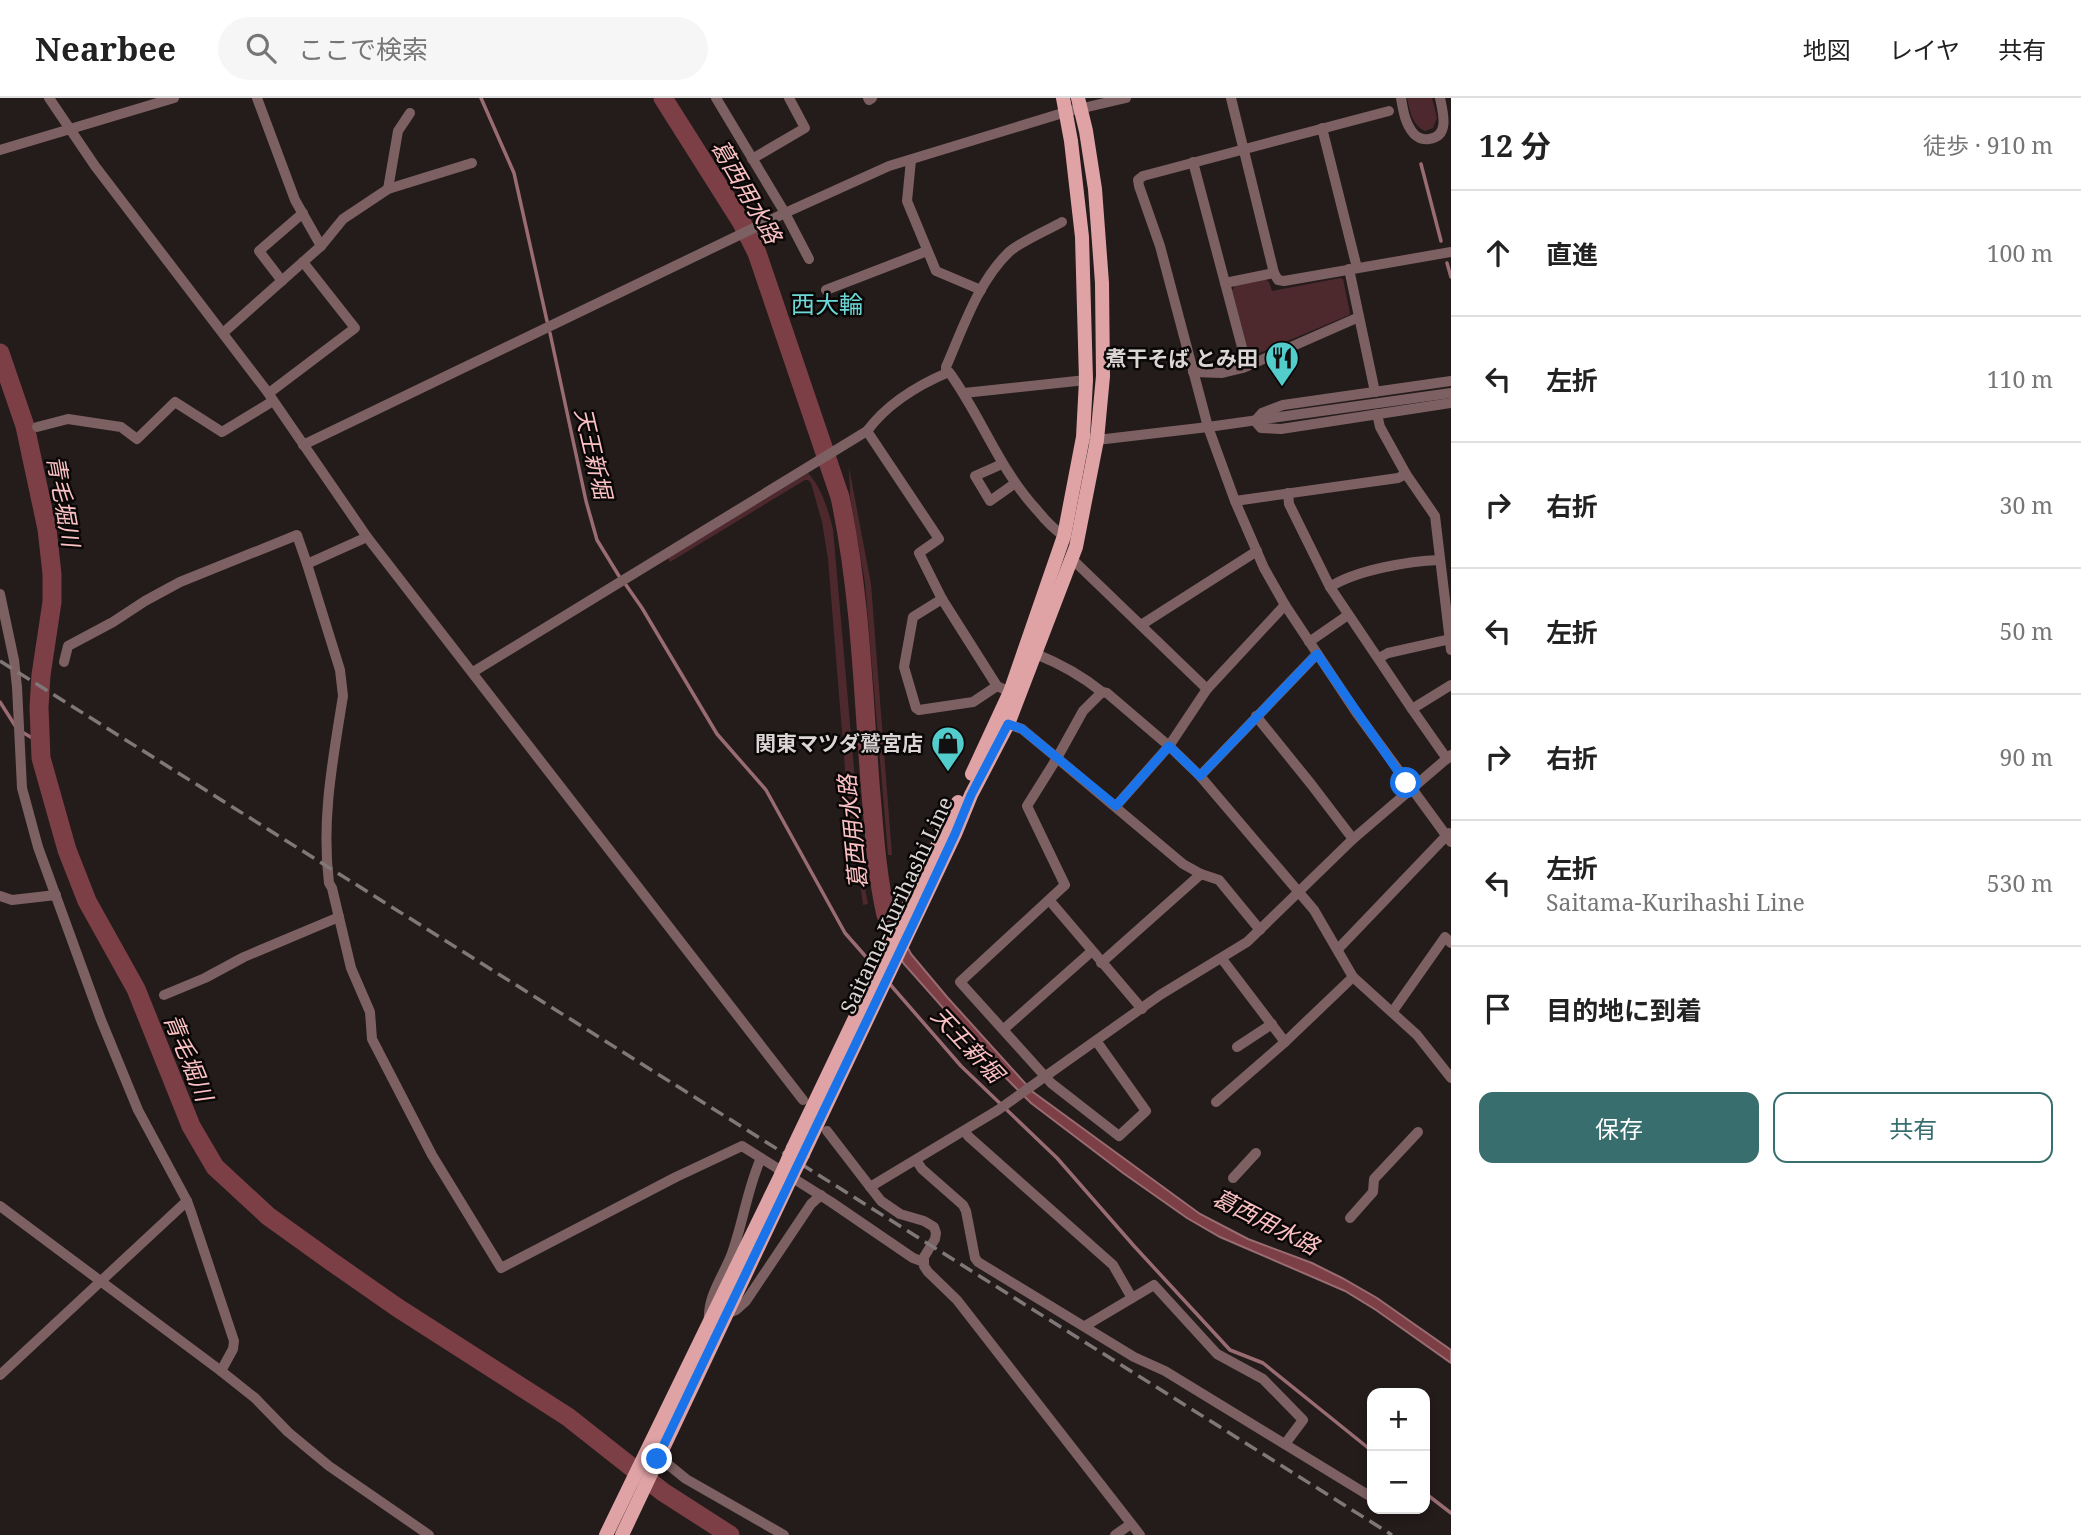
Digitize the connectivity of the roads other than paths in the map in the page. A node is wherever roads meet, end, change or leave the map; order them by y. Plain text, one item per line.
1 (49, 98) edge
2 (174, 98) edge
3 (257, 98) edge
4 (716, 98) edge
5 (789, 98) edge
6 (1126, 98) edge
7 (1231, 98) edge
8 (1401, 98) edge
9 (1440, 98) edge
10 (1079, 103) edge
11 (1064, 105) edge
12 (1389, 111) dead end
13 (410, 113) dead end
14 (1322, 128) junction
15 (70, 130) junction
16 (1244, 148) junction
17 (0, 150) edge
18 (752, 159) junction
19 (911, 160) junction
20 (1193, 162) junction
21 (472, 163) dead end
22 (387, 189) junction
23 (303, 213) junction
24 (785, 213) junction
25 (1062, 222) dead end
26 (321, 246) junction
27 (928, 251) junction
28 (1451, 252) edge
29 (809, 259) dead end
30 (303, 262) junction
31 (1353, 268) junction
32 (1274, 273) junction
33 (282, 281) junction
34 (1226, 283) junction
35 (826, 290) dead end
36 (981, 290) junction
37 (1359, 317) junction
38 (223, 333) junction
39 (1247, 366) junction
40 (1193, 372) junction
41 (946, 373) junction
42 (1086, 380) junction
43 (1451, 381) edge
44 (1375, 392) junction
45 (964, 393) junction
46 (1451, 393) edge
47 (271, 397) junction
48 (1451, 403) edge
49 (1377, 414) junction
50 (1255, 421) junction
51 (37, 427) dead end
52 (1208, 427) junction
53 (867, 431) junction
54 (1090, 438) junction
55 (303, 445) junction
56 (1002, 464) junction
57 (1406, 474) junction
58 (1014, 484) junction
59 (1288, 494) junction
60 (1235, 501) junction
61 (1064, 536) junction
62 (367, 537) junction
63 (1257, 551) junction
64 (1444, 553) edge
65 (1072, 559) junction
66 (307, 564) junction
67 (1330, 587) junction
68 (0, 594) edge
69 (942, 599) junction
70 (1285, 605) junction
71 (1349, 615) junction
72 (1141, 625) junction
73 (1309, 642) junction
74 (1450, 643) edge
75 (1036, 654) junction
76 (1317, 654) junction
77 (1379, 658) junction
78 (64, 662) dead end
79 (473, 672) junction
80 (1451, 685) edge
81 (1004, 689) junction
82 (1207, 689) junction
83 (1102, 692) junction
84 (1412, 709) junction
85 (1256, 716) junction
86 (1008, 724) junction
87 (1169, 746) junction
88 (1449, 757) edge
89 (1057, 758) junction
90 (1200, 776) junction
91 (1411, 789) junction
92 (1116, 806) junction
93 (1449, 836) edge
94 (1353, 839) junction
95 (1201, 873) junction
96 (1299, 891) junction
97 (56, 895) junction
98 (0, 896) edge
99 (1050, 901) junction
100 (339, 917) junction
101 (909, 917) junction
102 (1261, 930) junction
103 (1451, 943) edge
104 (1338, 949) junction
105 (1092, 951) junction
106 (1222, 958) junction
107 (1101, 963) junction
108 (1353, 977) junction
109 (164, 995) dead end
110 (1142, 1009) junction
111 (1393, 1011) junction
112 (1272, 1024) junction
113 (1004, 1029) junction
114 (1097, 1041) junction
115 (1285, 1042) junction
116 (1237, 1047) dead end
117 (1451, 1077) edge
118 (1045, 1078) junction
119 (803, 1100) dead end
120 (1216, 1102) dead end
121 (827, 1131) dead end
122 (965, 1131) junction
123 (1418, 1132) dead end
124 (1256, 1153) dead end
125 (761, 1157) junction
126 (916, 1160) junction
127 (785, 1177) junction
128 (1233, 1178) dead end
129 (870, 1187) junction
130 (821, 1195) junction
131 (187, 1201) junction
132 (0, 1206) edge
133 (1350, 1218) dead end
134 (923, 1262) junction
135 (100, 1282) junction
136 (1132, 1298) junction
137 (725, 1314) junction
138 (709, 1322) junction
139 (1085, 1326) junction
140 (221, 1371) junction
141 (0, 1375) edge
142 (1285, 1444) junction
143 (652, 1456) junction
144 (670, 1466) dead end
145 (1367, 1494) edge
146 (631, 1500) junction
147 (1131, 1524) junction
148 (429, 1535) edge
149 (606, 1535) edge
150 (622, 1535) edge
151 (784, 1535) edge
152 (1115, 1535) edge
153 (1140, 1535) edge

1 - 15 street
2 - 15 street
3 - 23 street
4 - 18 street
5 - 18 street
6 - 10 street
7 - 16 street
8 - 9 street
10 - 11 street
10 - 54 main road, Saitama-Kurihashi Line
11 - 19 street
11 - 42 main road, Saitama-Kurihashi Line
12 - 14 street
13 - 22 street
14 - 16 street
14 - 31 street
15 - 17 street
15 - 38 street
16 - 20 street
16 - 32 street
18 - 24 street
19 - 24 street
19 - 27 street
20 - 34 street
20 - 40 street
21 - 22 street
22 - 26 street
23 - 26 street
23 - 33 street
24 - 29 street
24 - 55 street
25 - 36 street
26 - 30 street
27 - 35 street
27 - 36 street
28 - 31 street
30 - 33 street
30 - 47 street
31 - 32 street
31 - 37 street
32 - 34 street
33 - 38 street
34 - 39 street
36 - 41 street
37 - 39 street
37 - 44 street
38 - 47 street
39 - 40 street
40 - 52 street
41 - 45 street
41 - 53 street
42 - 45 street
42 - 54 main road, Saitama-Kurihashi Line
43 - 44 street
44 - 50 street
45 - 56 street
46 - 50 street
47 - 51 street
47 - 55 street
48 - 49 street
49 - 50 street
49 - 57 street
50 - 52 street
52 - 54 street
52 - 60 street
53 - 69 street
53 - 79 street
54 - 61 main road, Saitama-Kurihashi Line
54 - 65 main road, Saitama-Kurihashi Line
55 - 62 street
56 - 58 street
56 - 58 street
57 - 59 street
57 - 64 street
58 - 61 street
59 - 60 street
59 - 67 street
60 - 63 street
61 - 81 main road, Saitama-Kurihashi Line
62 - 66 street
62 - 79 street
63 - 70 street
63 - 72 street
64 - 67 street
64 - 74 street
65 - 72 street
65 - 75 main road, Saitama-Kurihashi Line
66 - 78 street
66 - 100 street
67 - 71 street
68 - 97 street
69 - 81 street
69 - 81 street
70 - 73 street
70 - 82 street
71 - 73 street
71 - 77 street
72 - 82 street
73 - 76 street
74 - 77 street
75 - 83 street
75 - 86 main road, Saitama-Kurihashi Line
76 - 85 street
76 - 91 street
77 - 84 street
79 - 119 street
80 - 84 street
81 - 101 main road, Saitama-Kurihashi Line
82 - 87 street
83 - 87 street
83 - 89 street
84 - 88 street
85 - 90 street
85 - 94 street
86 - 89 street
86 - 101 main road, Saitama-Kurihashi Line
87 - 90 street
87 - 92 street
88 - 91 street
89 - 92 street
89 - 99 street
90 - 96 street
91 - 93 street
91 - 94 street
92 - 95 street
93 - 104 street
94 - 96 street
95 - 102 street
95 - 107 street
96 - 102 street
96 - 104 street
97 - 98 street
97 - 131 street
99 - 105 street
99 - 113 street
100 - 109 street
100 - 125 street
101 - 127 main road, Saitama-Kurihashi Line, bridge
102 - 106 street
103 - 111 street
104 - 108 street
105 - 107 street
105 - 113 street
106 - 110 street
106 - 112 street
107 - 110 street
108 - 111 street
108 - 115 street
110 - 114 street
111 - 117 street
112 - 115 street
112 - 116 street
113 - 118 street
114 - 118 street
114 - 118 street
115 - 120 street
118 - 122 street
121 - 129 street
122 - 126 street
122 - 136 street
123 - 133 street
124 - 128 street
125 - 130 street
125 - 138 street
126 - 129 street
126 - 139 street
127 - 137 main road, Saitama-Kurihashi Line
127 - 138 main road, Saitama-Kurihashi Line
129 - 134 street
130 - 134 street
130 - 137 street
131 - 135 street
131 - 140 street
132 - 135 street
134 - 147 street
135 - 140 street
135 - 141 street
136 - 139 street
136 - 142 street
137 - 143 main road, Saitama-Kurihashi Line
138 - 143 main road, Saitama-Kurihashi Line
139 - 142 street
140 - 148 street
142 - 145 street
143 - 146 main road, Saitama-Kurihashi Line
144 - 151 street
146 - 149 main road, Saitama-Kurihashi Line
146 - 150 main road, Saitama-Kurihashi Line
147 - 152 street
147 - 153 street

